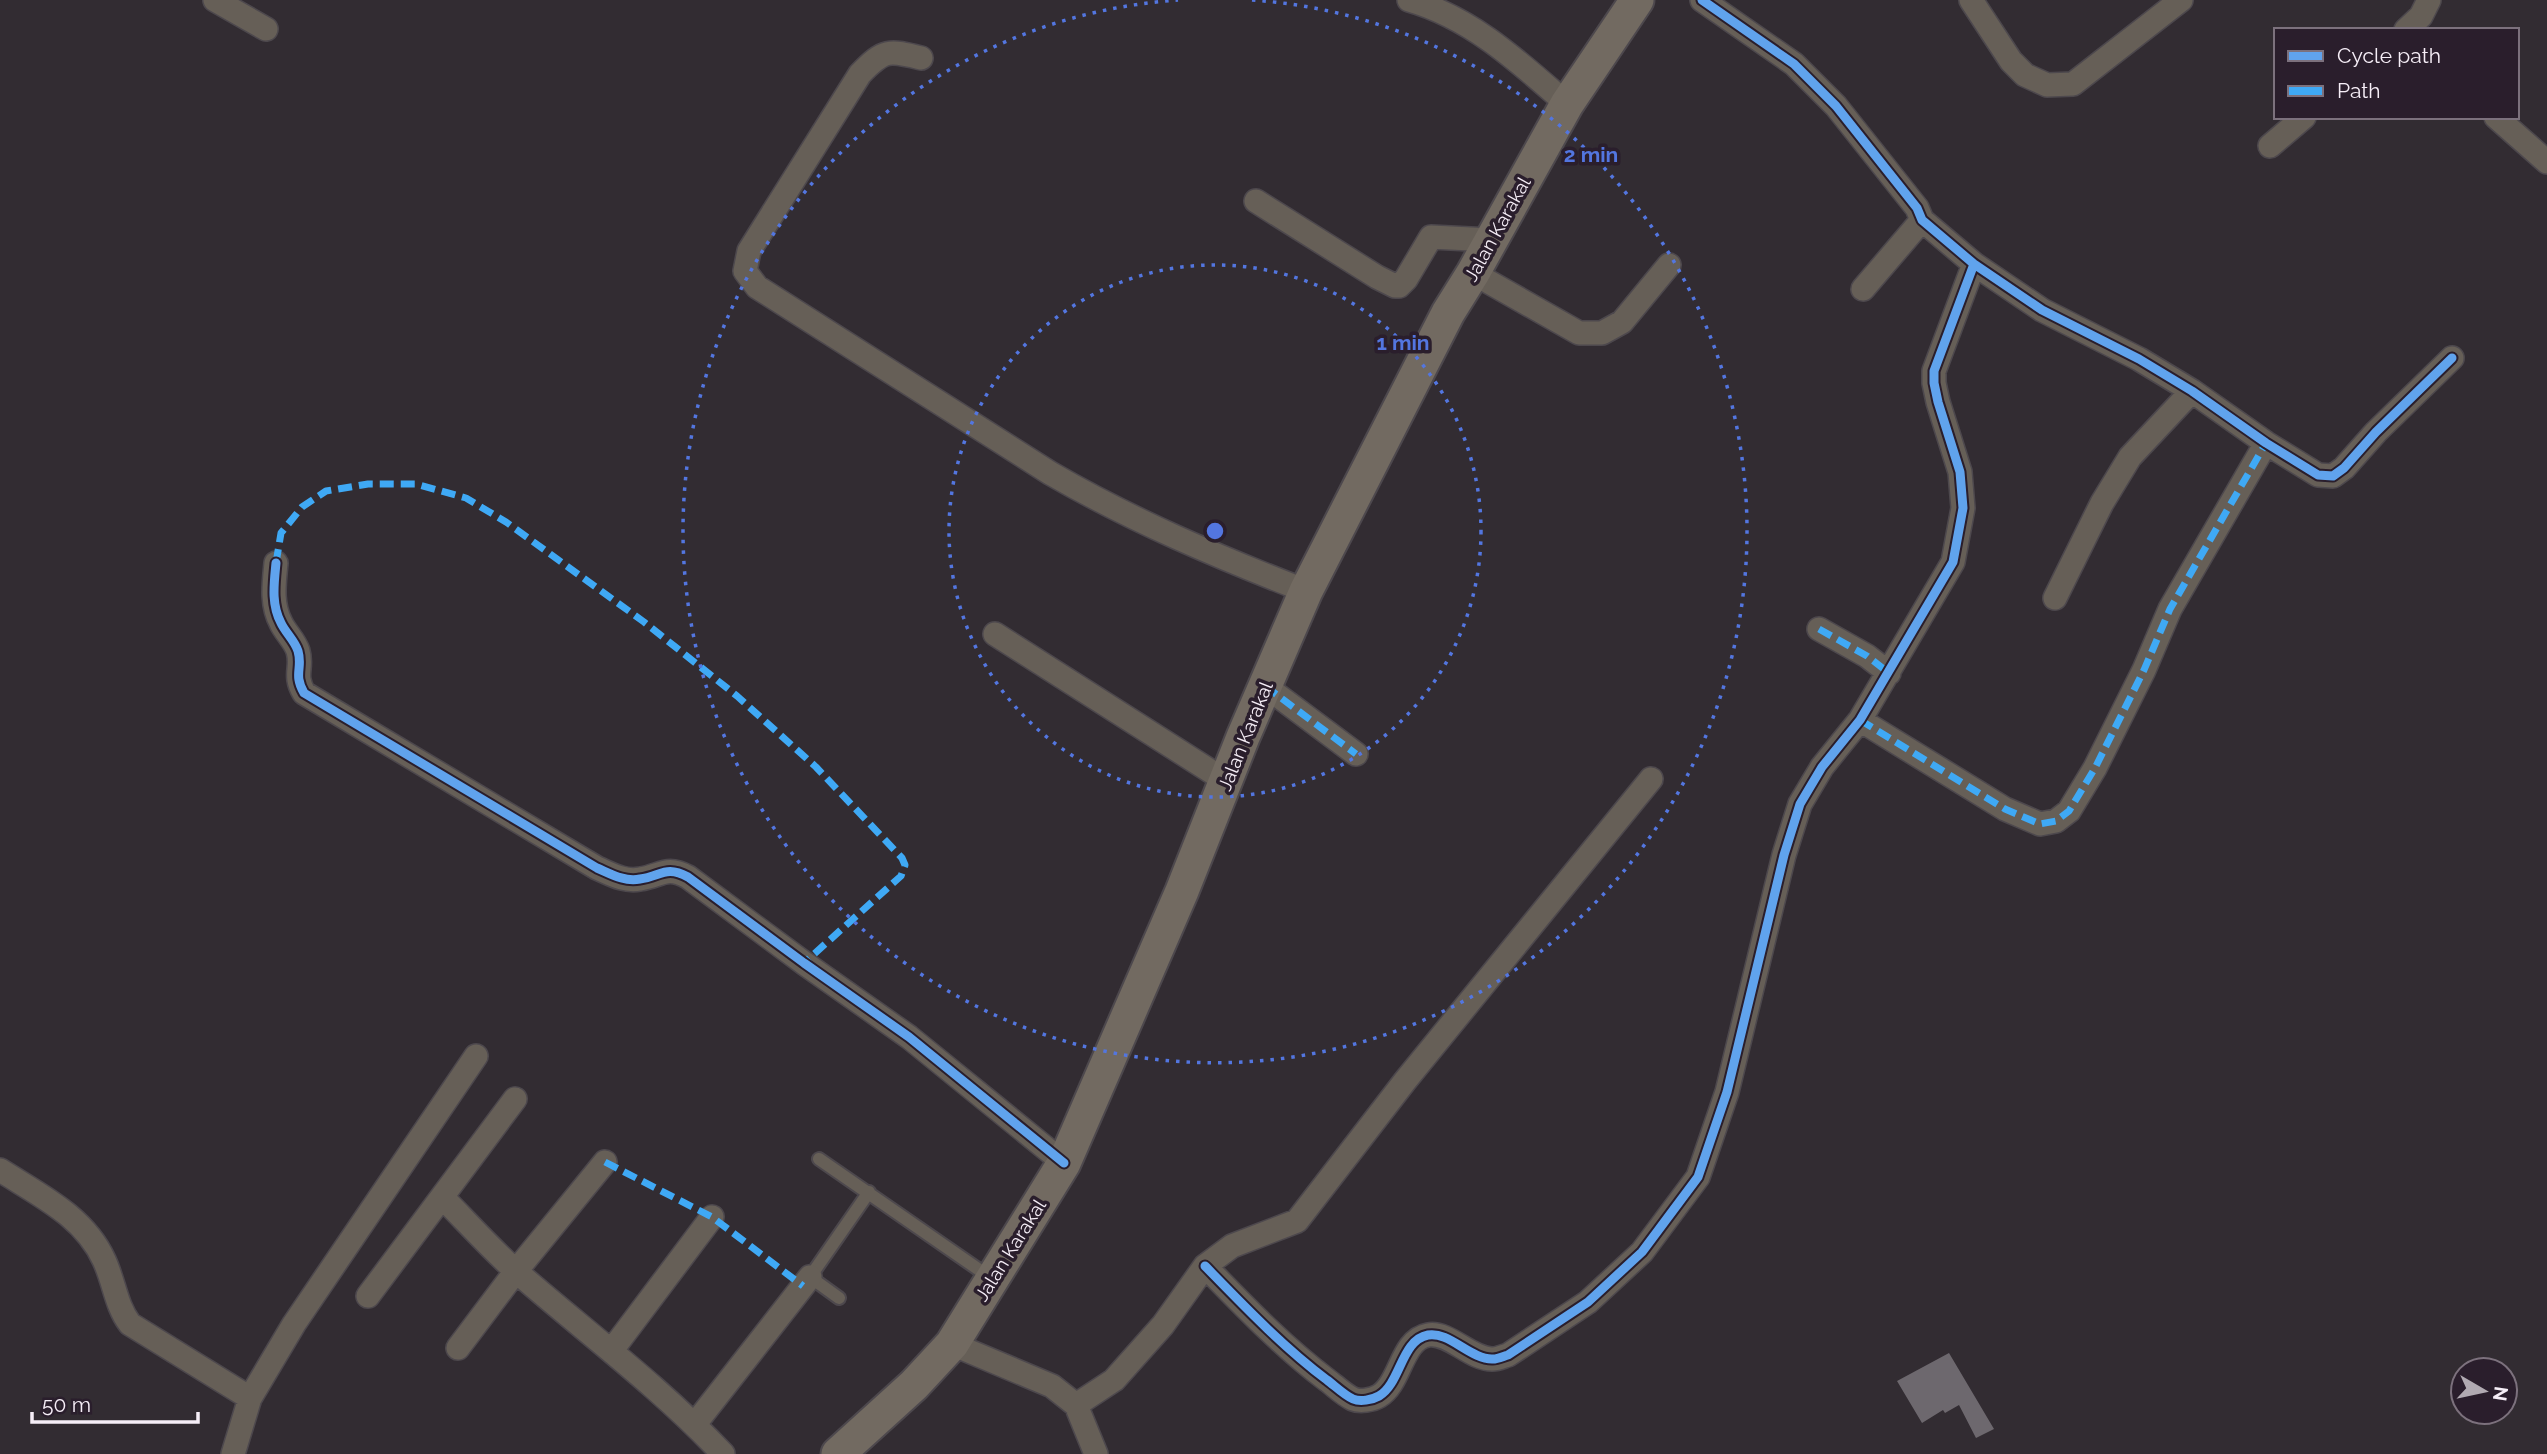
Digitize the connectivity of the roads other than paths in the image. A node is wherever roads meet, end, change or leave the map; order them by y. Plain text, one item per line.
1 (215, 0) edge
2 (1409, 0) edge
3 (1637, 0) edge
4 (1702, 0) edge
5 (1971, 0) edge
6 (2181, 0) edge
7 (2429, 0) edge
8 (2408, 28) edge
9 (266, 29) dead end
10 (921, 58) dead end
11 (1567, 104) junction
12 (2302, 119) edge
13 (2498, 119) edge
14 (2270, 146) dead end
15 (2547, 162) edge
16 (1256, 201) dead end
17 (1922, 220) junction
18 (1491, 240) junction
19 (1974, 264) junction
20 (1670, 265) dead end
21 (1473, 273) junction
22 (1863, 289) dead end
23 (2452, 358) dead end
24 (2192, 391) junction
25 (2266, 443) junction
26 (276, 563) dead end
27 (1306, 591) junction
28 (2054, 597) dead end
29 (1819, 629) dead end
30 (995, 634) dead end
31 (1889, 673) junction
32 (1265, 686) junction
33 (1860, 720) junction
34 (1356, 754) dead end
35 (1651, 779) dead end
36 (1226, 781) junction
37 (476, 1056) dead end
38 (515, 1099) dead end
39 (819, 1159) dead end
40 (605, 1163) dead end
41 (1064, 1163) junction
42 (0, 1170) edge
43 (869, 1192) junction
44 (442, 1197) junction
45 (712, 1217) dead end
46 (1205, 1266) junction
47 (516, 1271) junction
48 (810, 1278) junction
49 (992, 1279) junction
50 (368, 1296) dead end
51 (839, 1298) dead end
52 (952, 1344) junction
53 (458, 1348) dead end
54 (612, 1350) junction
55 (250, 1398) junction
56 (1076, 1405) junction
57 (695, 1424) junction
58 (233, 1454) edge
59 (723, 1454) edge
60 (838, 1454) edge
61 (1096, 1454) edge

1 - 9 street
2 - 11 street
3 - 11 main road, Jalan Karakal
4 - 17 street
5 - 6 street
7 - 8 street
10 - 27 street
11 - 18 main road, Jalan Karakal
12 - 14 street
13 - 15 street
16 - 18 street
17 - 19 street
17 - 22 street
18 - 21 main road, Jalan Karakal
19 - 24 street
19 - 31 street
20 - 21 street
21 - 27 main road, Jalan Karakal
23 - 25 street
24 - 25 street
24 - 28 street
25 - 33 street
26 - 41 street
27 - 32 main road, Jalan Karakal
29 - 31 street
30 - 36 street
31 - 33 street
32 - 34 street
32 - 36 main road, Jalan Karakal
33 - 46 street
35 - 46 street
36 - 41 main road, Jalan Karakal
37 - 55 street
38 - 44 street
39 - 43 lane
40 - 47 street
41 - 49 main road, Jalan Karakal
42 - 55 street
43 - 48 lane
43 - 49 lane
44 - 47 street
44 - 50 street
45 - 54 street
46 - 56 street
47 - 53 street
47 - 54 street
48 - 51 lane
48 - 57 street
49 - 52 main road, Jalan Karakal
52 - 56 street
52 - 60 main road, Jalan Karakal
54 - 57 street
55 - 58 street
56 - 61 street
57 - 59 street

